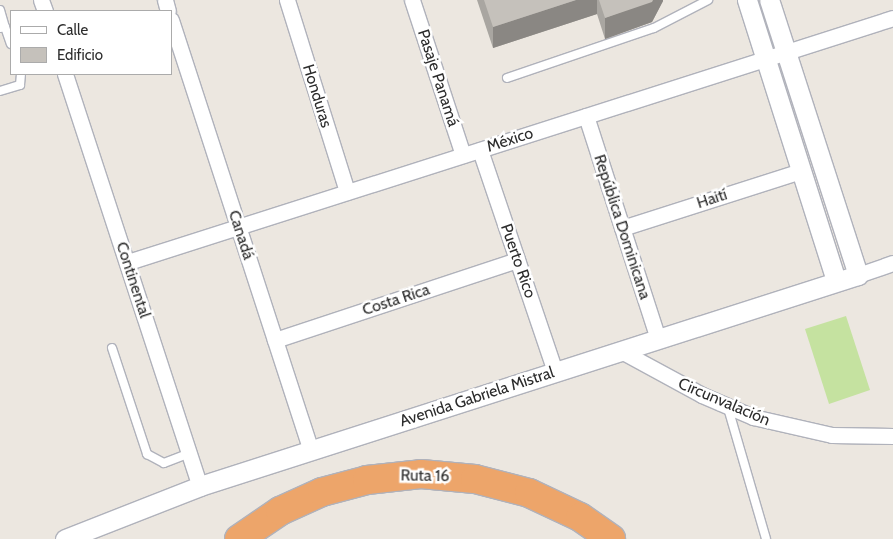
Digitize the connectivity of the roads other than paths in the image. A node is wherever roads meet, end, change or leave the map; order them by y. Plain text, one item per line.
1 (286, 0) edge
2 (412, 0) edge
3 (708, 0) edge
4 (747, 0) edge
5 (769, 0) edge
6 (0, 10) edge
7 (893, 18) edge
8 (172, 23) edge
9 (3, 28) edge
10 (10, 42) edge
11 (786, 52) junction
12 (766, 59) junction
13 (21, 75) edge
14 (65, 75) edge
15 (507, 78) dead end
16 (0, 91) edge
17 (586, 116) junction
18 (480, 150) junction
19 (463, 155) junction
20 (801, 171) junction
21 (347, 192) junction
22 (238, 227) junction
23 (622, 228) junction
24 (517, 260) junction
25 (128, 262) junction
26 (893, 263) edge
27 (858, 275) junction
28 (836, 281) junction
29 (658, 339) junction
30 (275, 340) junction
31 (112, 348) dead end
32 (622, 351) junction
33 (555, 372) junction
34 (728, 408) junction
35 (893, 436) edge
36 (311, 451) junction
37 (187, 454) junction
38 (200, 486) junction
39 (64, 539) edge
40 (239, 539) edge
41 (611, 539) edge
42 (766, 539) edge

1 - 21 street, Honduras
2 - 19 street, Pasaje Panamá
3 - 15 lane
4 - 12 street
5 - 11 street
6 - 9 lane
7 - 11 street, México
8 - 22 street, Canadá
9 - 10 lane
11 - 12 street, México
11 - 27 street
12 - 17 street, México
12 - 20 street
13 - 16 lane
14 - 25 street, Continental
17 - 18 street, México
17 - 23 street, República Dominicana
18 - 19 street, México
18 - 24 street, Puerto Rico
19 - 21 street, México
20 - 23 street, Haití
20 - 28 street
21 - 22 street, México
22 - 25 street, México
22 - 30 street, Canadá
23 - 29 street, República Dominicana
24 - 30 street, Costa Rica
24 - 33 street, Puerto Rico
25 - 37 street, Continental
26 - 27 street, Avenida Gabriela Mistral
27 - 28 street, Avenida Gabriela Mistral
28 - 29 street, Avenida Gabriela Mistral
29 - 32 street, Avenida Gabriela Mistral
30 - 36 street, Canadá
31 - 37 lane
32 - 33 street, Avenida Gabriela Mistral
32 - 34 street, Circunvalación
33 - 36 street, Avenida Gabriela Mistral
34 - 35 street, Circunvalación
34 - 42 lane
36 - 38 street, Avenida Gabriela Mistral
37 - 38 street, Continental
38 - 39 street, Avenida Gabriela Mistral
40 - 41 highway, Ruta 16

